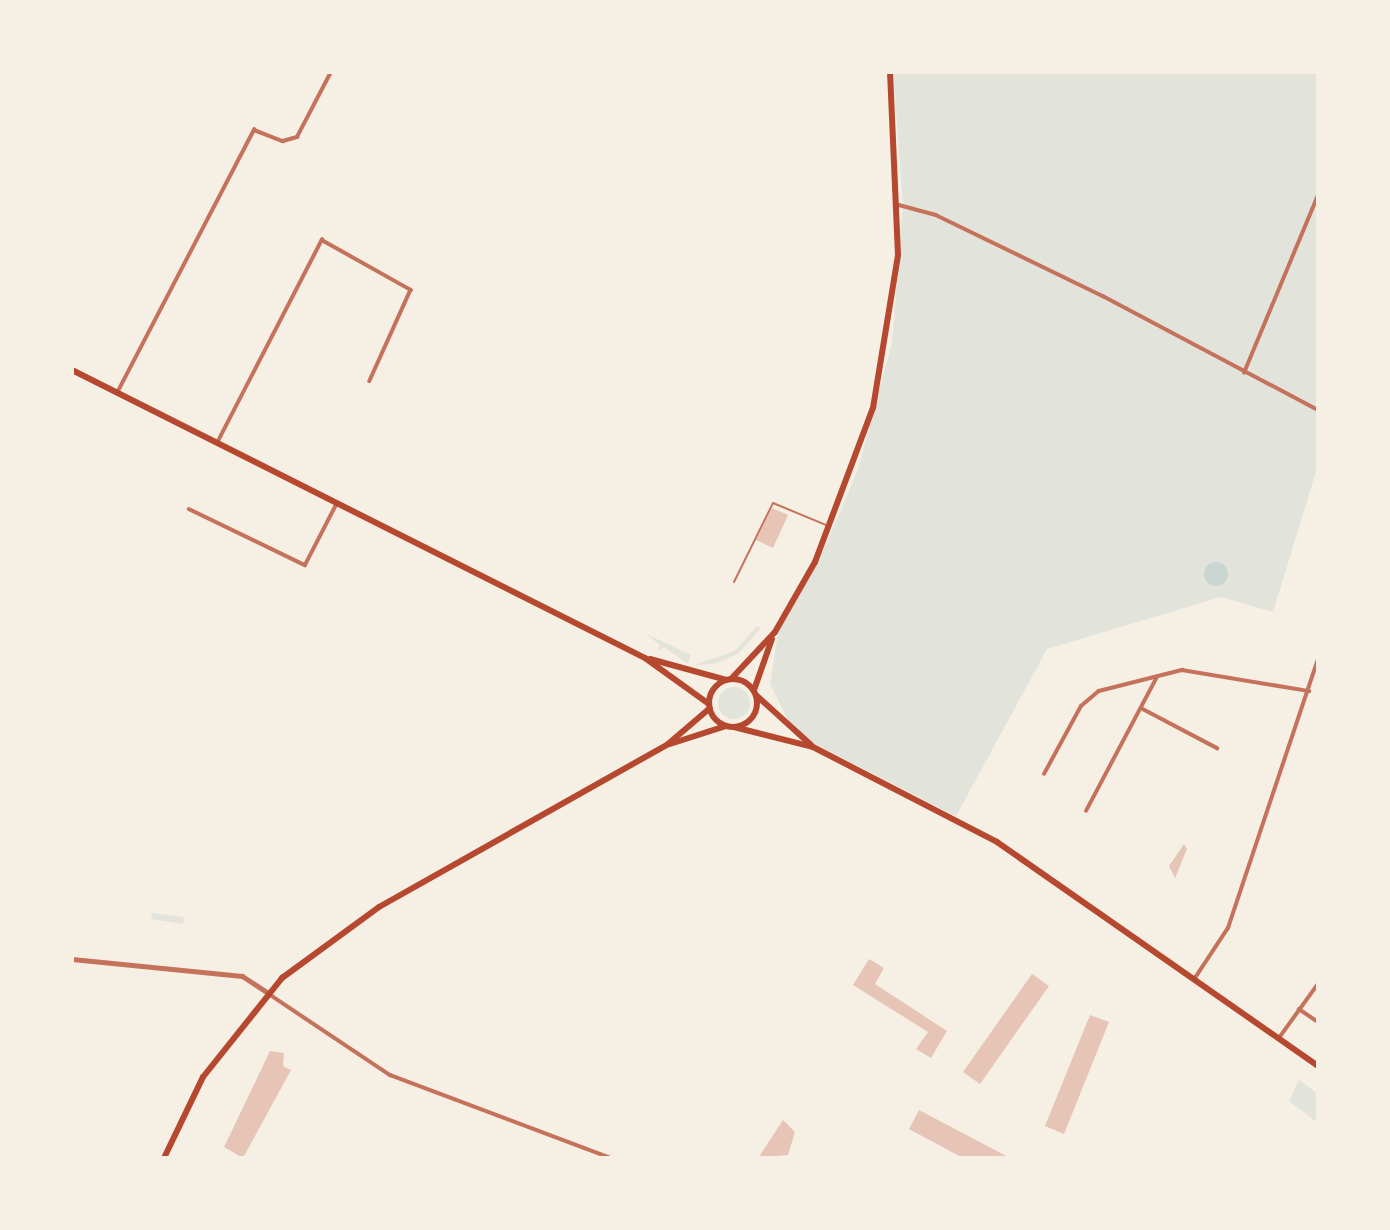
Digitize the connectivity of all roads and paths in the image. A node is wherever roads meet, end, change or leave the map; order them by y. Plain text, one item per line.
1 (331, 72) edge
2 (890, 72) edge
3 (1318, 195) edge
4 (900, 205) junction
5 (72, 370) edge
6 (1244, 373) junction
7 (370, 380) dead end
8 (117, 393) junction
9 (1318, 411) edge
10 (217, 443) junction
11 (337, 503) junction
12 (190, 509) dead end
13 (830, 527) junction
14 (734, 582) dead end
15 (775, 632) junction
16 (645, 658) junction
17 (1318, 659) edge
18 (1158, 676) junction
19 (728, 679) junction
20 (1309, 691) junction
21 (755, 693) junction
22 (709, 706) junction
23 (1143, 709) junction
24 (730, 727) junction
25 (668, 744) junction
26 (813, 747) junction
27 (1217, 748) dead end
28 (1044, 774) dead end
29 (1086, 811) dead end
30 (72, 959) edge
31 (1195, 978) junction
32 (1318, 984) edge
33 (267, 992) junction
34 (1299, 1009) junction
35 (1318, 1022) edge
36 (1279, 1038) junction
37 (1318, 1066) edge
38 (164, 1158) edge
39 (611, 1158) edge

1 - 8 street
2 - 4 main road
3 - 6 street
4 - 6 street
4 - 13 main road
5 - 8 main road
6 - 9 street
7 - 10 street
8 - 10 main road
10 - 11 main road
11 - 12 street
11 - 16 main road
13 - 14 lane
13 - 15 main road
15 - 19 main road
15 - 21 main road
16 - 19 main road
16 - 22 main road
17 - 20 street
18 - 20 street
18 - 23 street
18 - 28 street
19 - 21 main road
19 - 22 main road
20 - 31 street
21 - 24 main road
21 - 26 main road
22 - 24 main road
22 - 25 main road
23 - 27 street
23 - 29 street
24 - 25 main road
24 - 26 main road
25 - 33 main road
26 - 31 main road
30 - 33 street
31 - 36 main road
32 - 34 street
33 - 38 main road
33 - 39 street
34 - 35 street
34 - 36 street
36 - 37 main road

